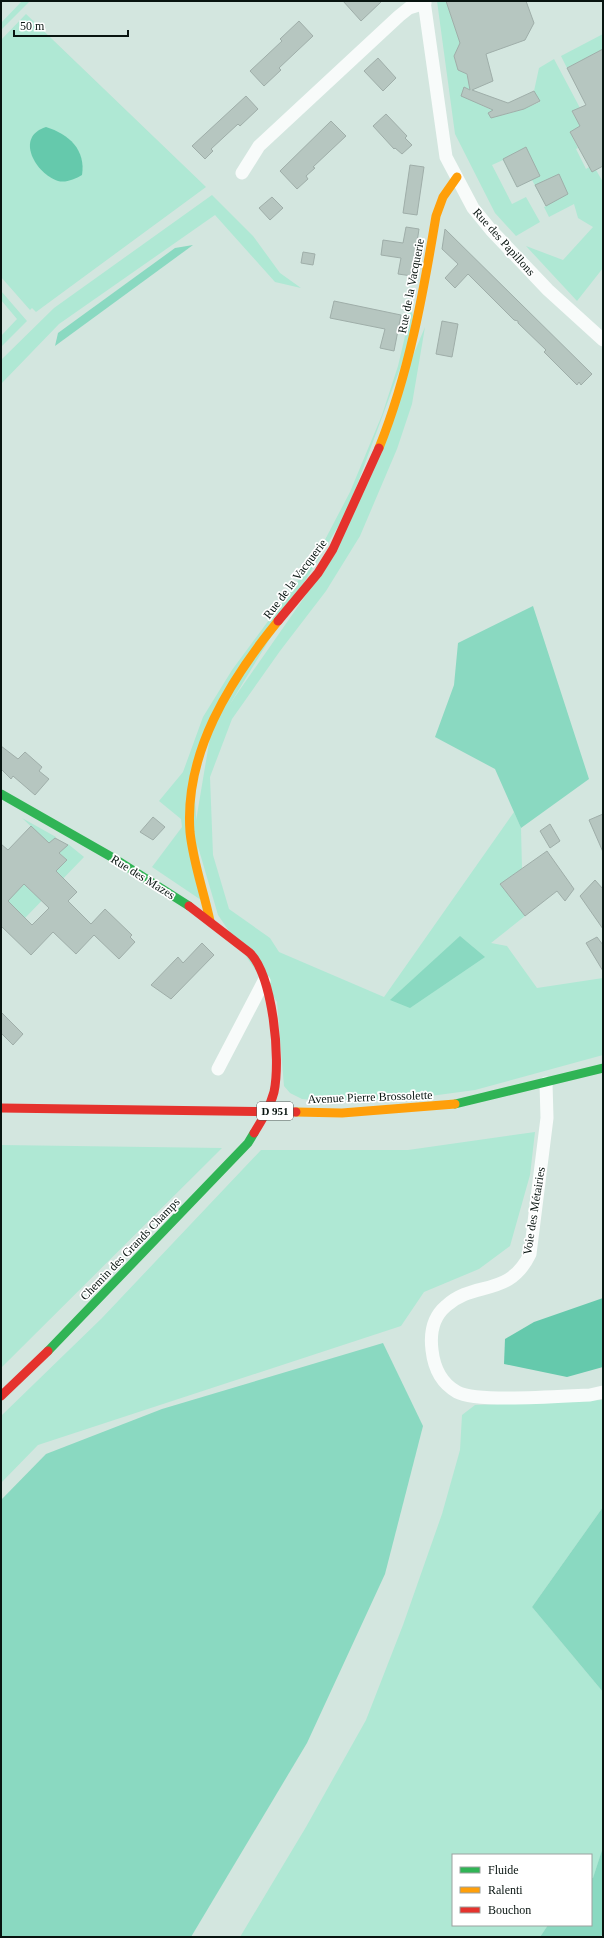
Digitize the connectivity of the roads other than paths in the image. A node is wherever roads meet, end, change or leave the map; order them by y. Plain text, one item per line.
1 (424, 2) edge
2 (242, 173) dead end
3 (457, 177) junction
4 (603, 340) edge
5 (1, 794) edge
6 (210, 921) junction
7 (264, 981) junction
8 (603, 1068) edge
9 (218, 1069) dead end
10 (546, 1083) junction
11 (1, 1108) edge
12 (267, 1111) junction
13 (603, 1392) edge
14 (1, 1396) edge

1 - 2 street, Rue des Papillons
1 - 3 street, Rue des Papillons
3 - 4 street, Rue des Papillons
3 - 6 street, Rue de la Vacquerie
5 - 6 street, Rue des Mazes
6 - 7 street, Rue des Mazes
7 - 9 street
7 - 12 street, Rue des Mazes
8 - 10 street, D 951
10 - 12 street, Avenue Pierre Brossolette / D 951
10 - 13 street, Voie des Métairies
11 - 12 street, Avenue Pierre Brossolette / D 951
12 - 14 street, Chemin des Grands Champs

